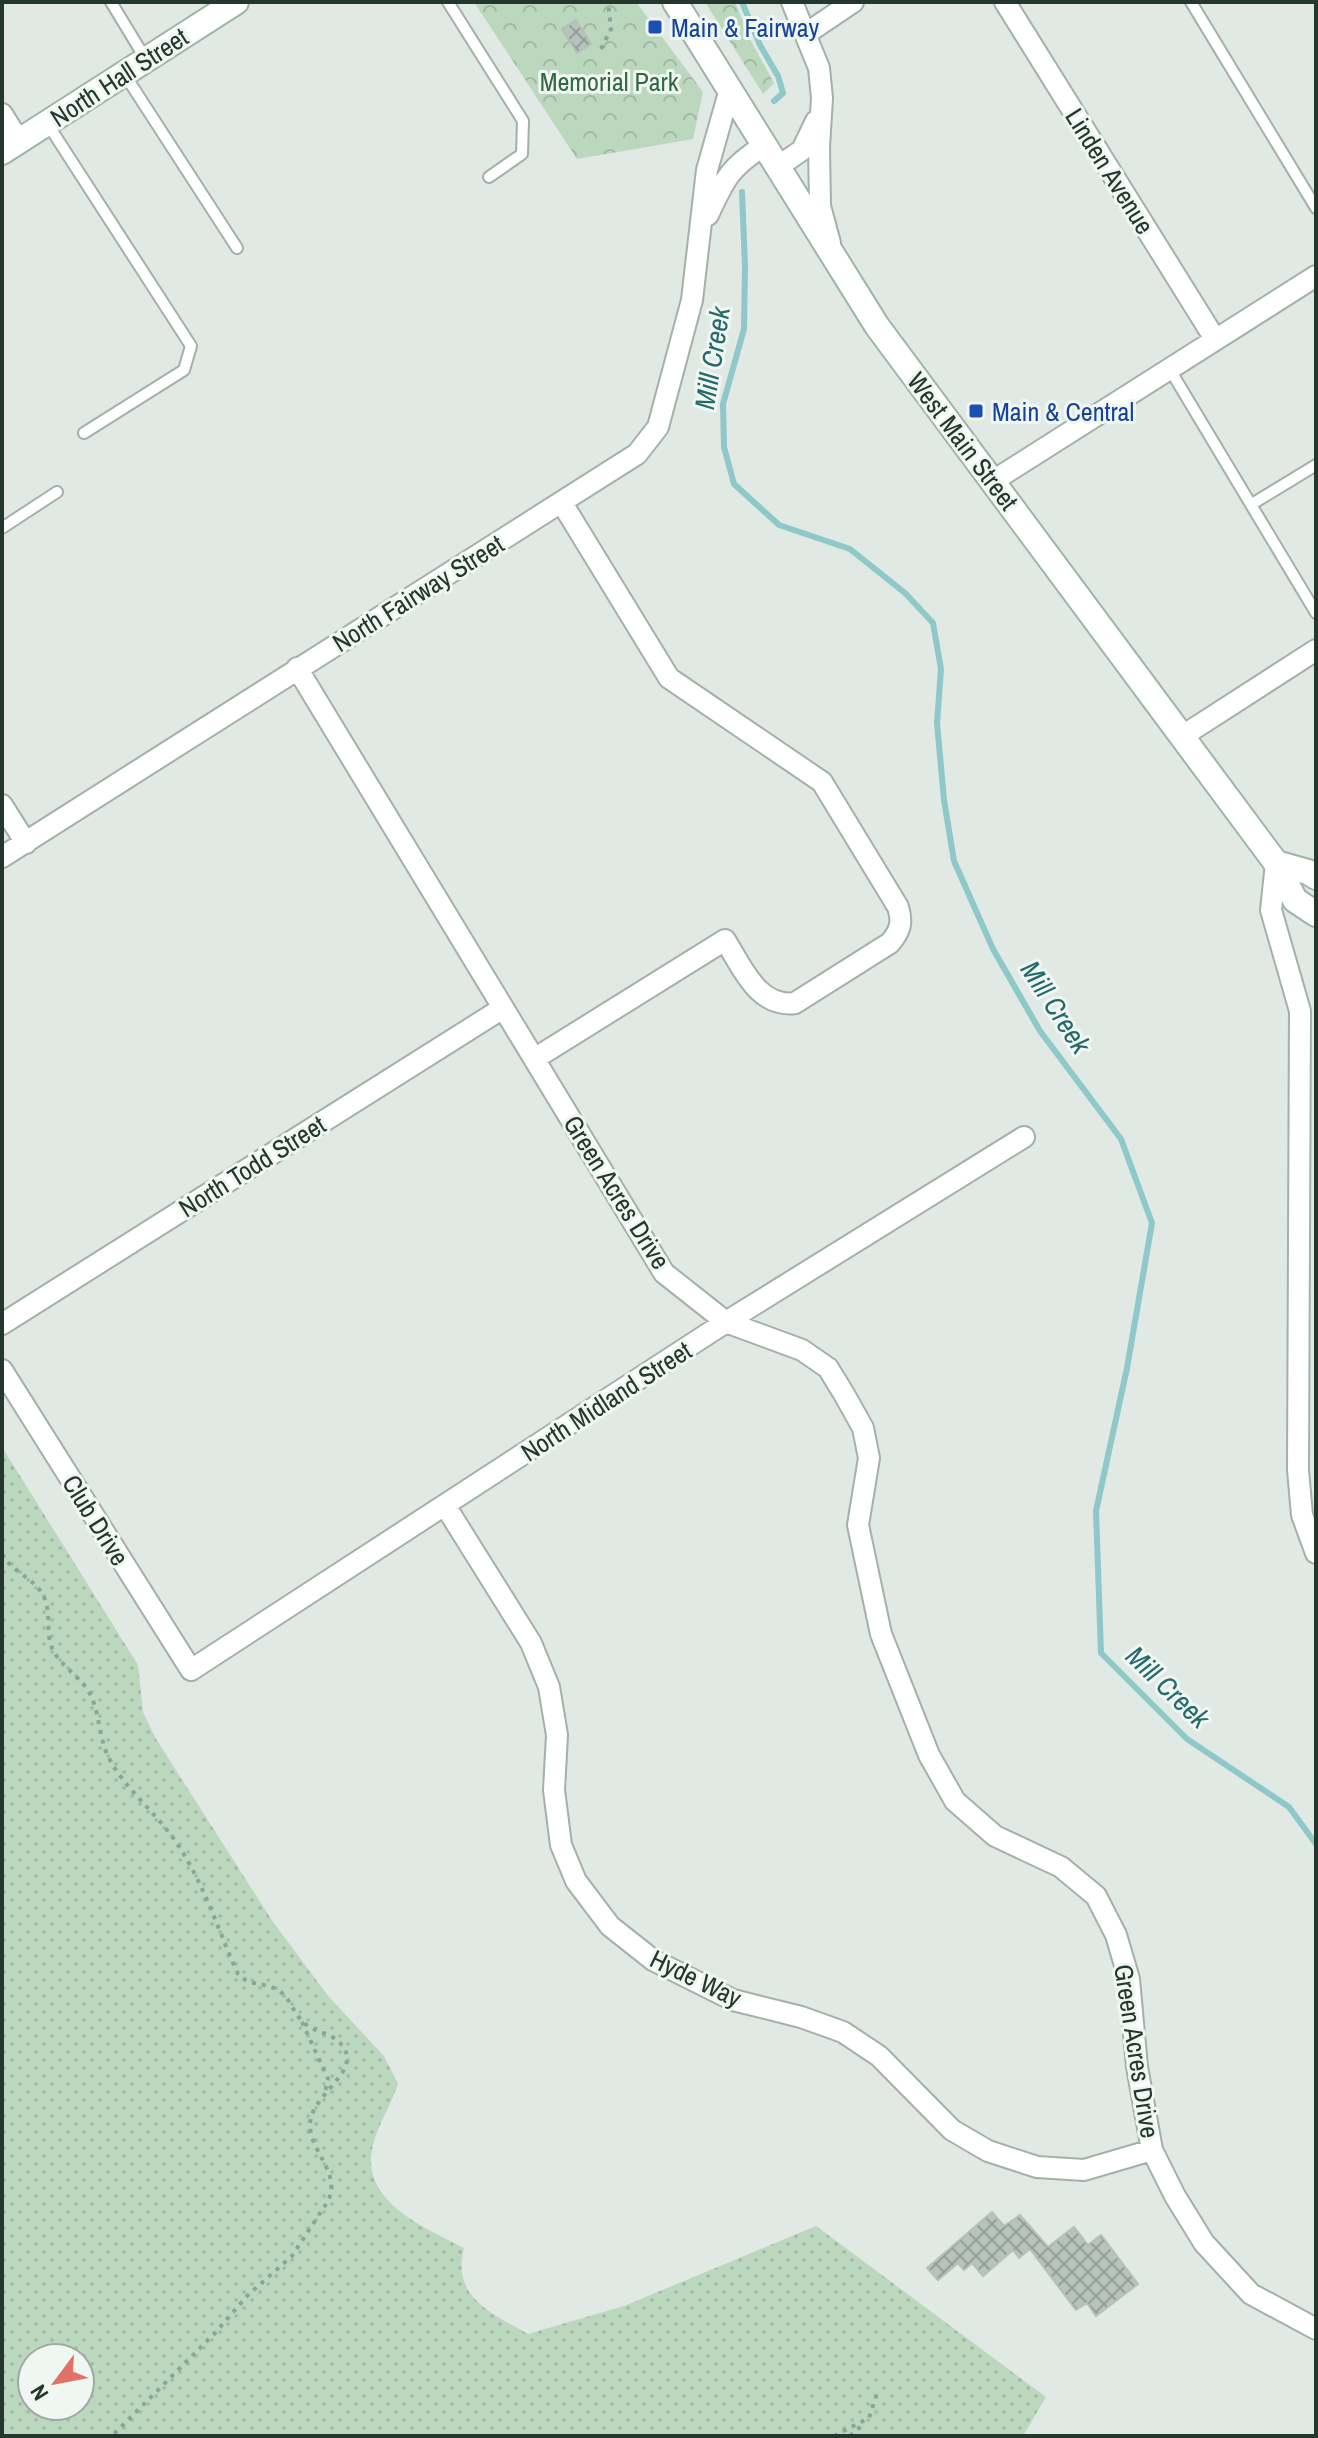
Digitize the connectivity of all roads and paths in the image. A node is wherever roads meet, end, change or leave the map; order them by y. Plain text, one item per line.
1 (111, 2) edge
2 (236, 2) edge
3 (448, 2) edge
4 (608, 2) edge
5 (675, 2) edge
6 (853, 2) edge
7 (1005, 2) edge
8 (1191, 2) edge
9 (801, 6) edge
10 (807, 33) junction
11 (601, 49) dead end
12 (146, 60) junction
13 (124, 74) junction
14 (730, 89) junction
15 (822, 98) junction
16 (2, 114) edge
17 (47, 123) junction
18 (765, 145) junction
19 (10, 146) edge
20 (779, 166) junction
21 (489, 177) dead end
22 (1316, 208) edge
23 (700, 233) junction
24 (237, 248) dead end
25 (833, 253) junction
26 (1316, 276) edge
27 (1215, 339) junction
28 (1169, 368) junction
29 (84, 433) dead end
30 (1316, 465) edge
31 (993, 481) junction
32 (57, 492) dead end
33 (562, 503) junction
34 (1252, 504) junction
35 (2, 528) edge
36 (1316, 613) edge
37 (1316, 650) edge
38 (297, 668) junction
39 (1181, 737) junction
40 (2, 805) edge
41 (26, 843) junction
42 (2, 857) edge
43 (1276, 863) junction
44 (1316, 877) edge
45 (1316, 914) edge
46 (503, 1008) junction
47 (534, 1059) junction
48 (1024, 1137) dead end
49 (726, 1322) junction
50 (2, 1324) edge
51 (2, 1370) edge
52 (446, 1507) junction
53 (1316, 1553) edge
54 (2, 1554) edge
55 (191, 1670) joint
56 (302, 2021) junction
57 (324, 2094) junction
58 (1152, 2150) junction
59 (1316, 2329) edge
60 (877, 2393) dead end
61 (864, 2422) junction
62 (112, 2436) edge
63 (834, 2436) edge
64 (850, 2436) edge

1 - 12 lane
2 - 12 street, North Hall Street
3 - 21 lane
4 - 11 path
5 - 14 street, West Main Street
6 - 10 street
7 - 27 street, Linden Avenue
8 - 22 lane
9 - 10 street
10 - 15 street
12 - 13 street, North Hall Street
13 - 17 street, North Hall Street
13 - 24 lane
14 - 18 street, West Main Street
14 - 23 street, North Fairway Street
15 - 20 street
15 - 25 street
16 - 19 street
17 - 19 street, North Hall Street
17 - 29 lane
18 - 20 street, West Main Street
18 - 23 street, North Fairway Street
20 - 25 street, West Main Street
23 - 33 street, North Fairway Street
25 - 31 street, West Main Street
26 - 27 street
27 - 28 street
28 - 31 street
28 - 34 lane
30 - 34 lane
31 - 39 street, West Main Street
32 - 35 lane
33 - 38 street, North Fairway Street
33 - 47 street
34 - 36 lane
37 - 39 street
38 - 41 street, North Fairway Street
38 - 46 street, Green Acres Drive
39 - 43 street, West Main Street
40 - 41 street
41 - 42 street, North Fairway Street
43 - 44 street
43 - 45 street, West Main Street
43 - 53 street
46 - 47 street, Green Acres Drive
46 - 50 street, North Todd Street
47 - 49 street, Green Acres Drive
48 - 49 street, North Midland Street
49 - 52 street, North Midland Street
49 - 58 street, Green Acres Drive
51 - 55 street, Club Drive
52 - 55 street, North Midland Street
52 - 58 street, Hyde Way
54 - 56 path
56 - 57 path
56 - 57 path
57 - 62 path
58 - 59 street, Green Acres Drive
60 - 61 path
61 - 63 path
61 - 64 path

